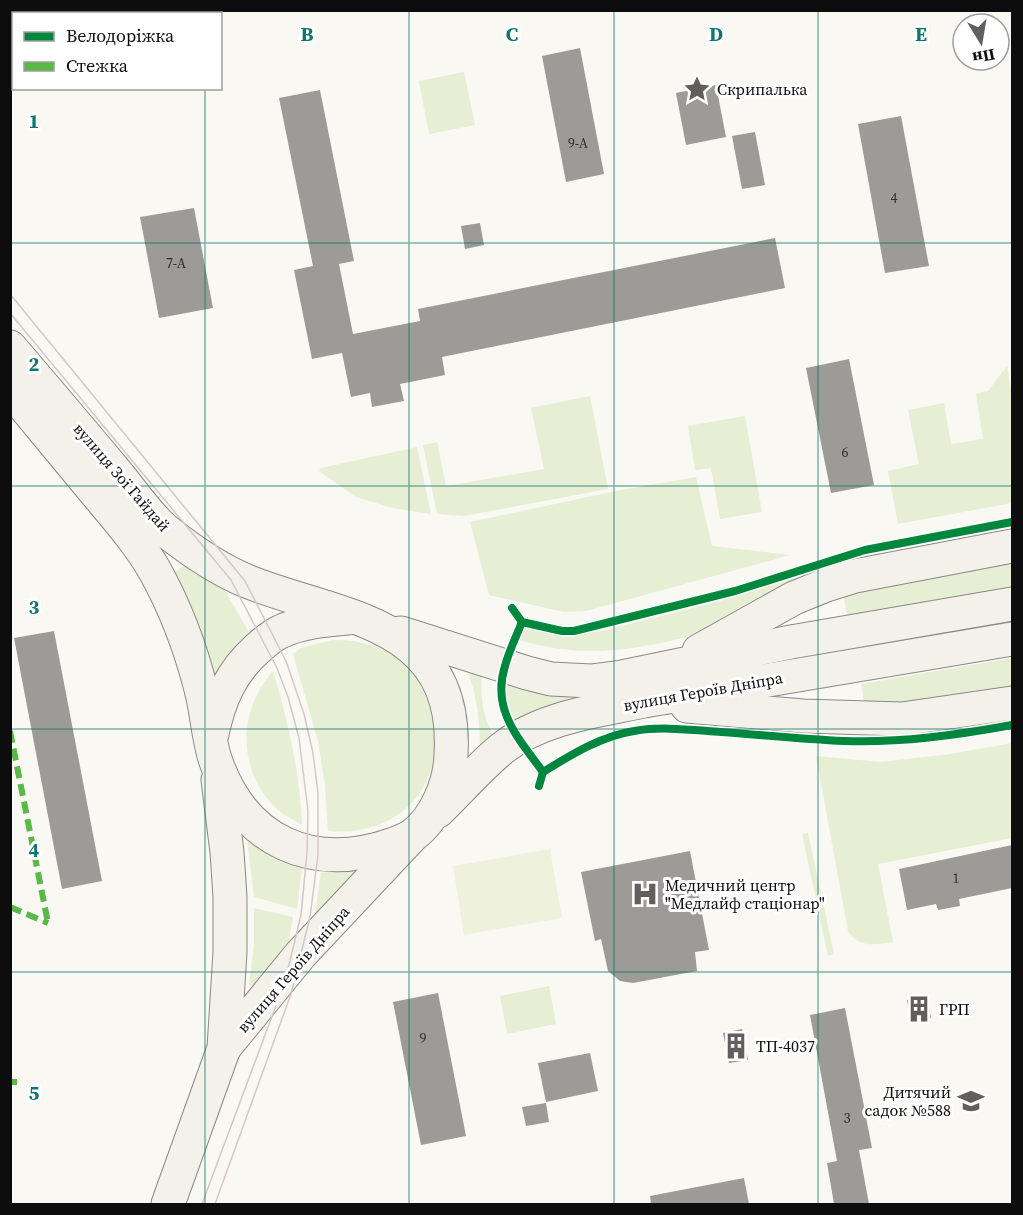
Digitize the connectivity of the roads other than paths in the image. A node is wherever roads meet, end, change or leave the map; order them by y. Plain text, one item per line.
1 (10, 347) edge
2 (10, 389) edge
3 (1012, 546) edge
4 (1012, 604) edge
5 (368, 622) junction
6 (1012, 639) edge
7 (665, 668) junction
8 (644, 701) junction
9 (1012, 703) edge
10 (213, 747) junction
11 (420, 829) junction
12 (224, 1048) junction
13 (168, 1204) edge

1 - 5 main road, вулиця Зої Гайдай
2 - 10 main road, вулиця Зої Гайдай
3 - 7 main road, вулиця Героїв Дніпра
4 - 7 main road, вулиця Героїв Дніпра
5 - 7 main road, вулиця Героїв Дніпра
5 - 10 main road
5 - 11 main road
6 - 8 main road, вулиця Героїв Дніпра
8 - 9 main road
8 - 11 main road, вулиця Героїв Дніпра
10 - 11 main road
10 - 12 main road, вулиця Героїв Дніпра
11 - 12 main road, вулиця Героїв Дніпра
12 - 13 main road, вулиця Героїв Дніпра

